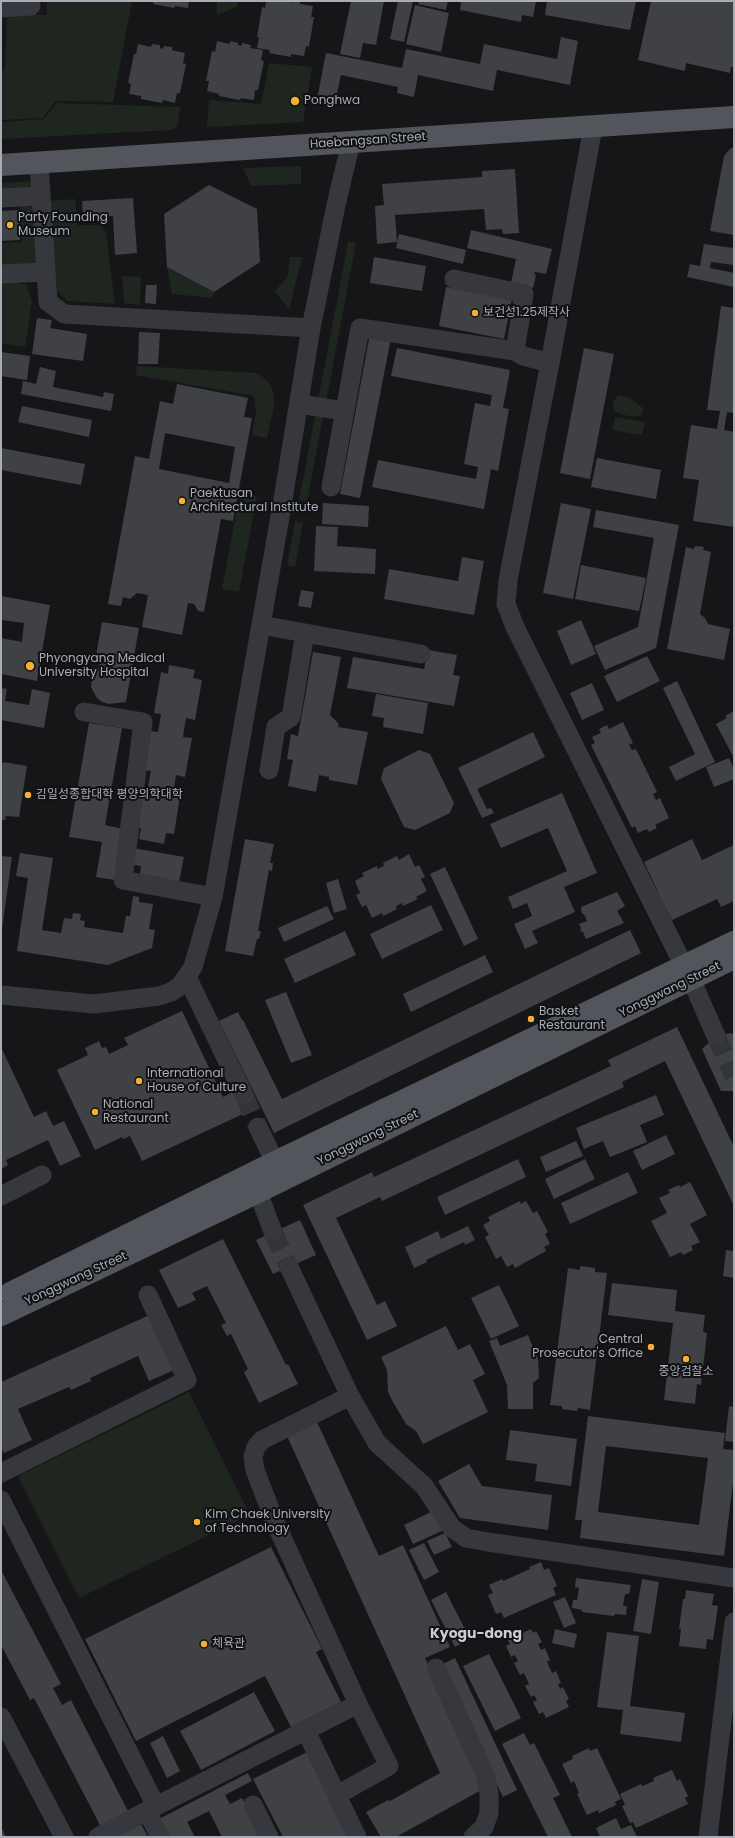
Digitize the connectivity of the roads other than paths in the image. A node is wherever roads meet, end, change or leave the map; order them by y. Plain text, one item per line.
1 (30, 6) dead end
2 (1, 8) edge
3 (734, 117) edge
4 (593, 127) junction
5 (351, 142) junction
6 (39, 163) junction
7 (1, 165) edge
8 (41, 196) junction
9 (1, 198) edge
10 (46, 272) junction
11 (1, 274) edge
12 (454, 279) dead end
13 (311, 328) junction
14 (516, 351) junction
15 (550, 363) junction
16 (299, 404) junction
17 (344, 411) junction
18 (331, 487) dead end
19 (261, 625) junction
20 (305, 633) junction
21 (421, 654) dead end
22 (84, 712) dead end
23 (269, 770) dead end
24 (212, 897) junction
25 (734, 942) edge
26 (734, 958) edge
27 (687, 972) junction
28 (187, 976) junction
29 (1, 995) edge
30 (716, 1036) tunnel mouth
31 (244, 1095) tunnel mouth
32 (258, 1127) tunnel mouth
33 (275, 1162) junction
34 (42, 1175) dead end
35 (258, 1192) junction
36 (1, 1196) edge
37 (273, 1232) tunnel mouth
38 (289, 1267) tunnel mouth
39 (148, 1295) dead end
40 (1, 1298) edge
41 (1, 1315) edge
42 (350, 1396) junction
43 (1, 1473) edge
44 (1, 1500) edge
45 (734, 1578) edge
46 (734, 1622) edge
47 (436, 1668) dead end
48 (358, 1704) junction
49 (1, 1717) edge
50 (306, 1731) junction
51 (337, 1795) junction
52 (253, 1805) dead end
53 (152, 1808) junction
54 (478, 1832) edge
55 (64, 1837) edge
56 (98, 1837) edge
57 (160, 1837) edge
58 (269, 1837) edge
59 (357, 1837) edge
60 (708, 1837) edge

1 - 2 street
3 - 4 main road, Haebangsan Street
4 - 5 main road, Haebangsan Street
4 - 15 street
5 - 6 main road, Haebangsan Street
5 - 13 street
6 - 7 main road, Haebangsan Street
6 - 8 street
8 - 9 street
8 - 10 street
10 - 11 street
10 - 13 street
12 - 14 street
13 - 16 street
14 - 15 street
14 - 17 street
15 - 27 street
16 - 17 street
16 - 19 street
17 - 18 street
19 - 20 street
19 - 24 street
20 - 21 street
20 - 23 street
22 - 24 street
24 - 28 street
25 - 27 main road, Yonggwang Street
26 - 27 main road, Yonggwang Street
27 - 30 street
27 - 33 main road, Yonggwang Street
27 - 35 main road, Yonggwang Street
28 - 29 street
28 - 31 street
32 - 33 street
33 - 40 main road, Yonggwang Street
34 - 36 street
35 - 37 street
35 - 41 main road, Yonggwang Street
38 - 42 street
39 - 43 street
42 - 45 street
42 - 48 street
44 - 53 street
46 - 60 street
47 - 54 street
48 - 50 street
48 - 51 street
49 - 55 street
50 - 51 street
50 - 53 street
51 - 59 street
52 - 58 street
53 - 56 street
53 - 57 street

